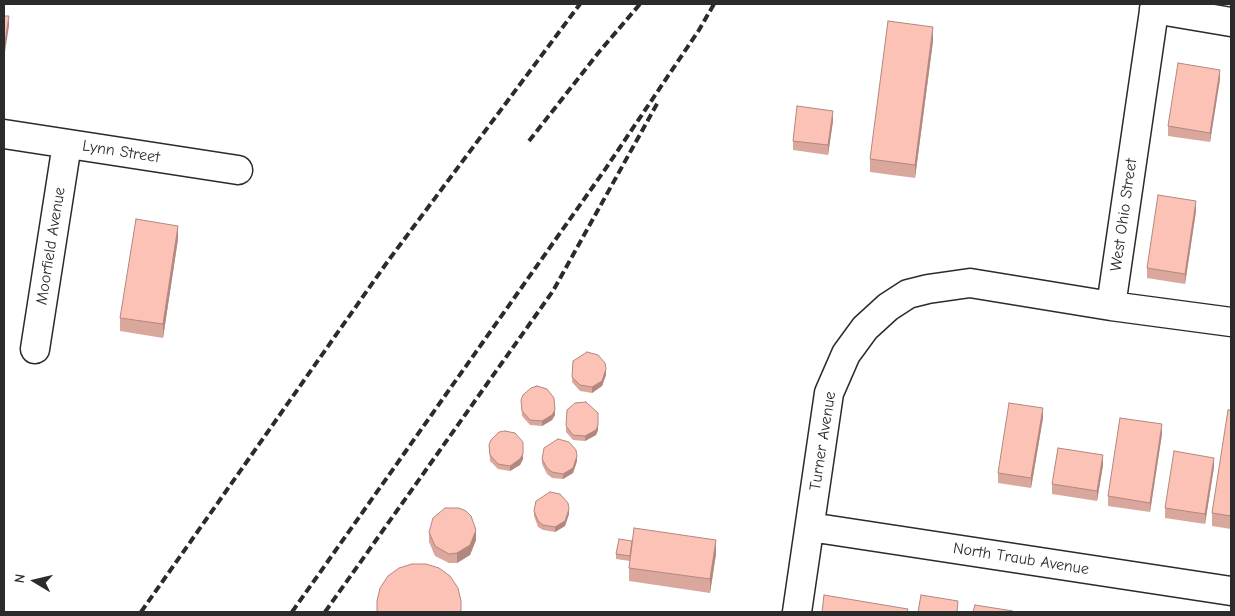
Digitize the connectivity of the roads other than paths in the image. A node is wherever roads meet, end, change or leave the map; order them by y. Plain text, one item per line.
1 (1155, 7) edge
2 (1231, 22) edge
3 (4, 134) edge
4 (67, 144) junction
5 (238, 170) dead end
6 (1111, 306) junction
7 (1231, 322) edge
8 (35, 349) dead end
9 (810, 527) junction
10 (1231, 591) edge
11 (797, 612) edge

1 - 2 street
1 - 6 street, West Ohio Street
3 - 4 street, Lynn Street
4 - 5 street, Lynn Street
4 - 8 street, Moorfield Avenue
6 - 7 street
6 - 9 street, Turner Avenue
9 - 10 street, North Traub Avenue
9 - 11 street, Turner Avenue

